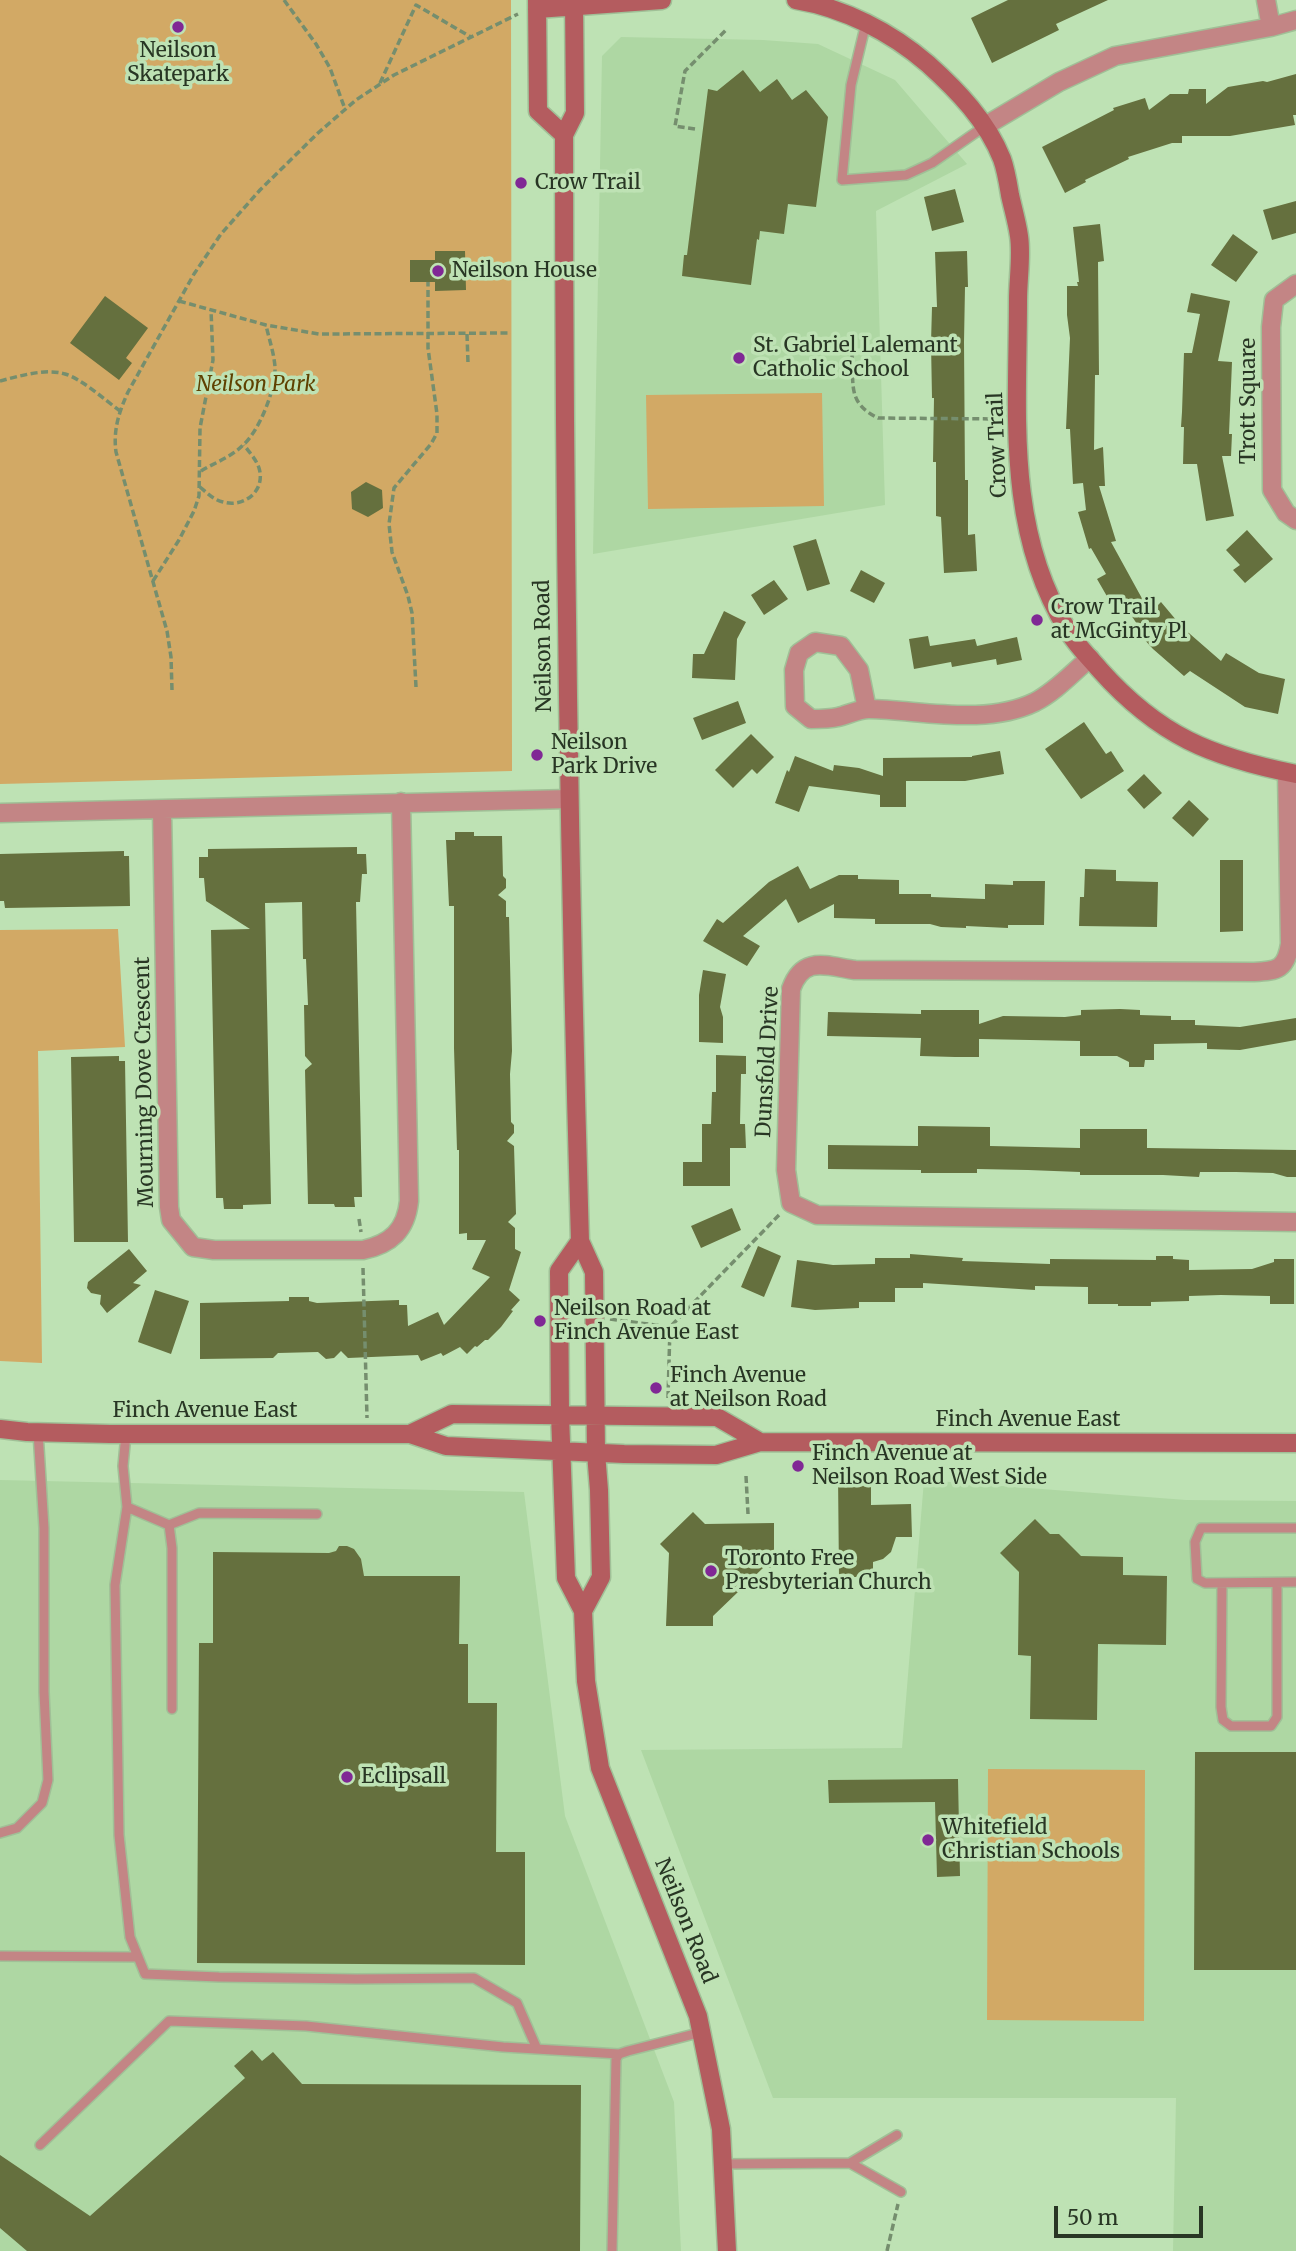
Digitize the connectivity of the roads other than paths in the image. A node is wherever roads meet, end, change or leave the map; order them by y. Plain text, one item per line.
1 (662, 0) edge
2 (796, 0) edge
3 (1266, 0) edge
4 (818, 2) edge
5 (574, 3) edge
6 (537, 4) edge
7 (1296, 20) edge
8 (866, 23) junction
9 (1270, 27) junction
10 (985, 126) junction
11 (564, 135) junction
12 (1296, 284) edge
13 (1296, 520) edge
14 (1090, 659) junction
15 (867, 709) junction
16 (1292, 773) edge
17 (569, 799) junction
18 (401, 802) junction
19 (162, 810) junction
20 (0, 813) edge
21 (1296, 1222) edge
22 (580, 1241) junction
23 (560, 1415) junction
24 (596, 1416) junction
25 (0, 1429) edge
26 (38, 1432) junction
27 (126, 1434) junction
28 (410, 1434) junction
29 (760, 1442) junction
30 (1296, 1443) edge
31 (561, 1452) junction
32 (596, 1453) junction
33 (127, 1507) junction
34 (317, 1514) dead end
35 (169, 1525) junction
36 (1296, 1528) edge
37 (1222, 1583) junction
38 (1277, 1583) junction
39 (1296, 1583) edge
40 (583, 1611) junction
41 (172, 1709) dead end
42 (0, 1833) edge
43 (0, 1956) edge
44 (138, 1957) junction
45 (702, 2032) junction
46 (537, 2049) junction
47 (619, 2054) junction
48 (897, 2135) dead end
49 (40, 2144) dead end
50 (850, 2163) junction
51 (723, 2164) junction
52 (901, 2192) road end
53 (612, 2251) edge
54 (727, 2251) edge

1 - 5 main road
2 - 4 main road, Crow Trail
3 - 9 street
4 - 8 main road, Crow Trail
5 - 6 main road
5 - 11 main road, Neilson Road
6 - 11 main road
7 - 9 street
8 - 10 main road, Crow Trail
8 - 10 lane
9 - 10 street
10 - 14 main road, Crow Trail
11 - 17 main road, Neilson Road
12 - 13 street, Trott Square
14 - 15 street
14 - 16 main road, Crow Trail
15 - 15 street
16 - 21 street, Dunsfold Drive
17 - 18 street
17 - 22 main road, Neilson Road
18 - 19 street
18 - 19 street, Mourning Dove Crescent
19 - 20 street
22 - 23 main road, Neilson Road
22 - 24 main road, Neilson Road
23 - 24 main road, Finch Avenue East
23 - 28 main road, Finch Avenue East
23 - 31 main road, Neilson Road
24 - 29 main road, Finch Avenue East
24 - 32 main road, Neilson Road
25 - 26 main road, Finch Avenue East
26 - 27 main road, Finch Avenue East
26 - 42 lane
27 - 28 main road, Finch Avenue East
27 - 33 lane
28 - 31 main road, Finch Avenue East
29 - 30 main road, Finch Avenue East
29 - 32 main road, Finch Avenue East
31 - 32 main road, Finch Avenue East
31 - 40 main road, Neilson Road
32 - 40 main road, Neilson Road
33 - 35 lane
33 - 44 lane
34 - 35 lane
35 - 41 lane
36 - 37 lane
37 - 38 lane
37 - 38 lane
38 - 39 lane
40 - 45 main road, Neilson Road
43 - 44 lane
44 - 46 lane
45 - 47 lane
45 - 51 main road, Neilson Road
46 - 47 lane
46 - 49 lane
47 - 53 lane
48 - 50 lane
50 - 51 lane
50 - 52 lane
51 - 54 main road, Neilson Road

